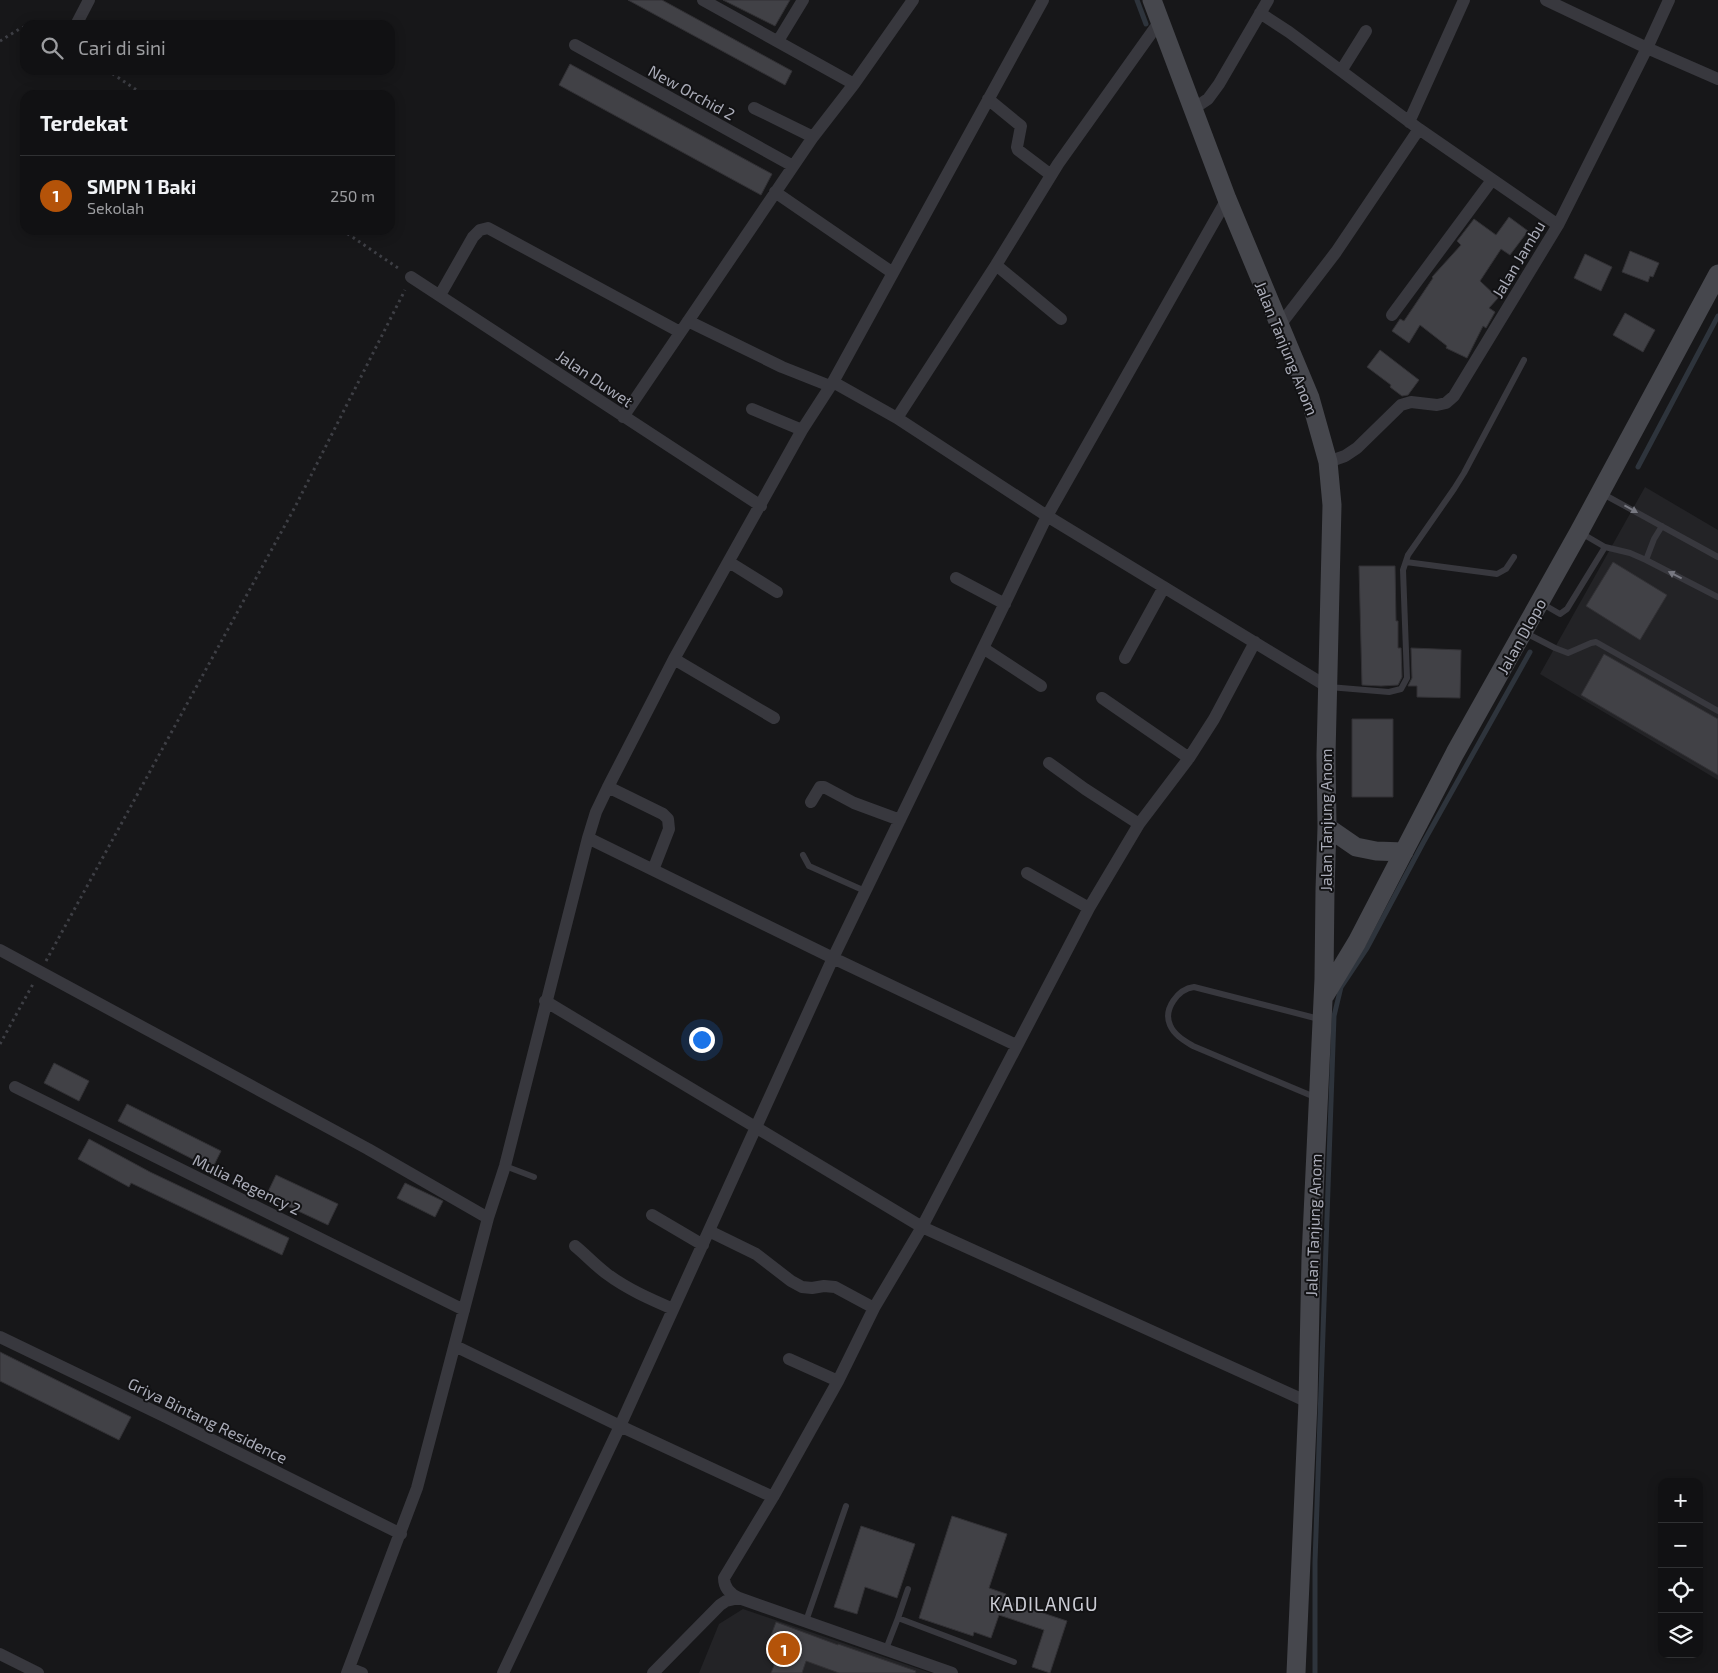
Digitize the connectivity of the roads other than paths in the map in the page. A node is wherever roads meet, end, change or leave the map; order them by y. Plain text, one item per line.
1 (89, 0) edge
2 (703, 0) edge
3 (804, 0) edge
4 (913, 0) edge
5 (1043, 0) edge
6 (1152, 0) edge
7 (1268, 0) edge
8 (1464, 0) edge
9 (1546, 0) edge
10 (1668, 0) edge
11 (718, 4) edge
12 (1260, 13) junction
13 (79, 20) edge
14 (1160, 21) junction
15 (1366, 30) dead end
16 (778, 41) junction
17 (575, 45) dead end
18 (1647, 48) junction
19 (1342, 71) junction
20 (1718, 79) edge
21 (854, 84) junction
22 (988, 99) junction
23 (754, 108) dead end
24 (1193, 109) junction
25 (1414, 125) junction
26 (813, 137) junction
27 (793, 166) junction
28 (1052, 175) junction
29 (1492, 180) junction
30 (775, 192) junction
31 (1227, 199) junction
32 (1558, 225) junction
33 (996, 265) junction
34 (893, 273) junction
35 (1718, 274) edge
36 (411, 278) road end
37 (440, 295) junction
38 (1392, 315) dead end
39 (1061, 319) dead end
40 (688, 321) junction
41 (1280, 325) junction
42 (680, 332) junction
43 (1524, 360) dead end
44 (831, 384) junction
45 (752, 409) dead end
46 (623, 417) junction
47 (897, 418) junction
48 (802, 430) junction
49 (1328, 462) junction
50 (1601, 492) junction
51 (761, 506) junction
52 (1047, 516) junction
53 (1662, 526) junction
54 (1579, 532) junction
55 (1605, 547) junction
56 (1514, 557) dead end
57 (1718, 557) edge
58 (1646, 560) junction
59 (729, 562) junction
60 (1406, 562) junction
61 (956, 578) dead end
62 (1164, 587) junction
63 (777, 592) dead end
64 (1718, 597) edge
65 (1005, 604) junction
66 (1544, 604) junction
67 (1524, 632) junction
68 (1255, 642) junction
69 (984, 648) junction
70 (1125, 658) dead end
71 (674, 659) junction
72 (1041, 686) dead end
73 (1328, 687) junction
74 (1102, 698) dead end
75 (1718, 711) edge
76 (774, 718) dead end
77 (1189, 758) junction
78 (1049, 763) dead end
79 (608, 787) junction
80 (811, 802) dead end
81 (900, 820) junction
82 (1139, 824) junction
83 (1328, 827) junction
84 (588, 838) junction
85 (1404, 852) junction
86 (803, 856) dead end
87 (653, 870) junction
88 (1027, 874) dead end
89 (865, 891) junction
90 (1089, 908) junction
91 (0, 950) edge
92 (833, 958) junction
93 (1324, 998) junction
94 (545, 1001) junction
95 (1322, 1020) junction
96 (1016, 1045) junction
97 (15, 1087) dead end
98 (1318, 1098) junction
99 (756, 1129) junction
100 (504, 1166) junction
101 (534, 1177) dead end
102 (652, 1215) dead end
103 (488, 1218) junction
104 (922, 1227) junction
105 (709, 1231) junction
106 (703, 1245) junction
107 (575, 1246) dead end
108 (874, 1308) junction
109 (673, 1309) junction
110 (464, 1310) junction
111 (0, 1337) edge
112 (455, 1346) junction
113 (789, 1359) dead end
114 (838, 1382) junction
115 (1308, 1402) junction
116 (620, 1426) junction
117 (773, 1497) junction
118 (846, 1506) dead end
119 (401, 1534) junction
120 (908, 1589) dead end
121 (738, 1598) junction
122 (898, 1618) junction
123 (806, 1620) junction
124 (886, 1649) junction
125 (0, 1654) edge
126 (1014, 1662) dead end
127 (348, 1670) edge
128 (38, 1673) edge
129 (362, 1673) edge
130 (503, 1673) edge
131 (653, 1673) edge
132 (952, 1673) edge
133 (1296, 1673) edge

1 - 13 street
2 - 11 street
3 - 16 street
4 - 21 street
5 - 22 street
6 - 14 main road, Jalan Tanjung Anom
7 - 12 street
8 - 25 street
9 - 18 street
10 - 18 street, Jalan Jambu
11 - 16 street
12 - 19 street
12 - 24 street
14 - 24 main road, Jalan Tanjung Anom
14 - 28 street
15 - 19 street
16 - 21 street
17 - 27 street, New Orchid 2
18 - 20 street
18 - 32 street, Jalan Jambu
19 - 25 street
21 - 26 street
22 - 28 street
22 - 34 street
23 - 26 street
24 - 31 main road, Jalan Tanjung Anom
25 - 29 street
25 - 41 street
26 - 27 street
27 - 30 street
28 - 33 street
29 - 32 street
29 - 38 street
30 - 34 street
30 - 40 street
31 - 41 main road, Jalan Tanjung Anom
31 - 52 street
32 - 49 street, Jalan Jambu
33 - 39 street
33 - 47 street
34 - 44 street
35 - 50 main road, Jalan Dlopo
36 - 37 street, Jalan Duwet
37 - 42 street
37 - 46 street, Jalan Duwet
40 - 42 street
40 - 44 street
41 - 49 main road, Jalan Tanjung Anom
42 - 46 street
43 - 60 lane
44 - 47 street
44 - 48 street
45 - 48 street
46 - 51 street, Jalan Duwet
47 - 52 street
48 - 51 street
49 - 73 main road, Jalan Tanjung Anom
50 -> 53 lane
50 - 54 main road, Jalan Dlopo
51 - 59 street
52 - 62 street
52 - 65 street
53 - 57 lane
53 - 58 lane
54 - 55 lane
54 - 66 main road, Jalan Dlopo
55 - 58 lane
55 - 66 lane
56 - 60 lane
64 -> 58 lane
59 - 63 street
59 - 71 street
60 - 73 lane
61 - 65 street
62 - 68 street
62 - 70 street
65 - 69 street
66 - 67 main road, Jalan Dlopo
67 - 75 lane
67 - 85 main road, Jalan Dlopo
68 - 73 street
68 - 77 street
69 - 72 street
69 - 81 street
71 - 76 street
71 - 79 street
73 - 83 main road, Jalan Tanjung Anom
74 - 77 street
77 - 82 street
78 - 82 street
79 - 84 street
79 - 87 street
80 - 81 street
81 - 89 street
82 - 90 street
83 - 85 main road
83 - 93 main road, Jalan Tanjung Anom
84 - 87 street
84 - 94 street
85 - 93 main road, Jalan Dlopo
86 - 89 lane
87 - 92 street
88 - 90 street
89 - 92 street
90 - 96 street
91 - 103 street
92 - 96 street
92 - 99 street
93 - 95 main road, Jalan Tanjung Anom
94 - 99 street
94 - 100 street
95 - 98 main road, Jalan Tanjung Anom
95 - 98 lane
96 - 104 street
97 - 110 street, Mulia Regency 2
98 - 115 main road, Jalan Tanjung Anom
99 - 104 street
99 - 105 street
100 - 101 lane
100 - 103 street
102 - 106 street
103 - 110 street
104 - 108 street
104 - 115 street
105 - 106 street
105 - 108 street
106 - 109 street
107 - 109 street
108 - 114 street
109 - 116 street
110 - 112 street
111 - 119 street, Griya Bintang Residence
112 - 116 street
112 - 119 street
113 - 114 street
114 - 117 street
115 - 133 main road, Jalan Tanjung Anom
116 - 117 street
116 - 130 street
117 - 121 street
118 - 123 lane
119 - 127 street
120 - 122 lane
121 - 123 street
121 - 131 street
122 - 124 lane
122 - 126 lane
123 - 124 street
124 - 132 street
125 - 128 street
127 - 129 street

